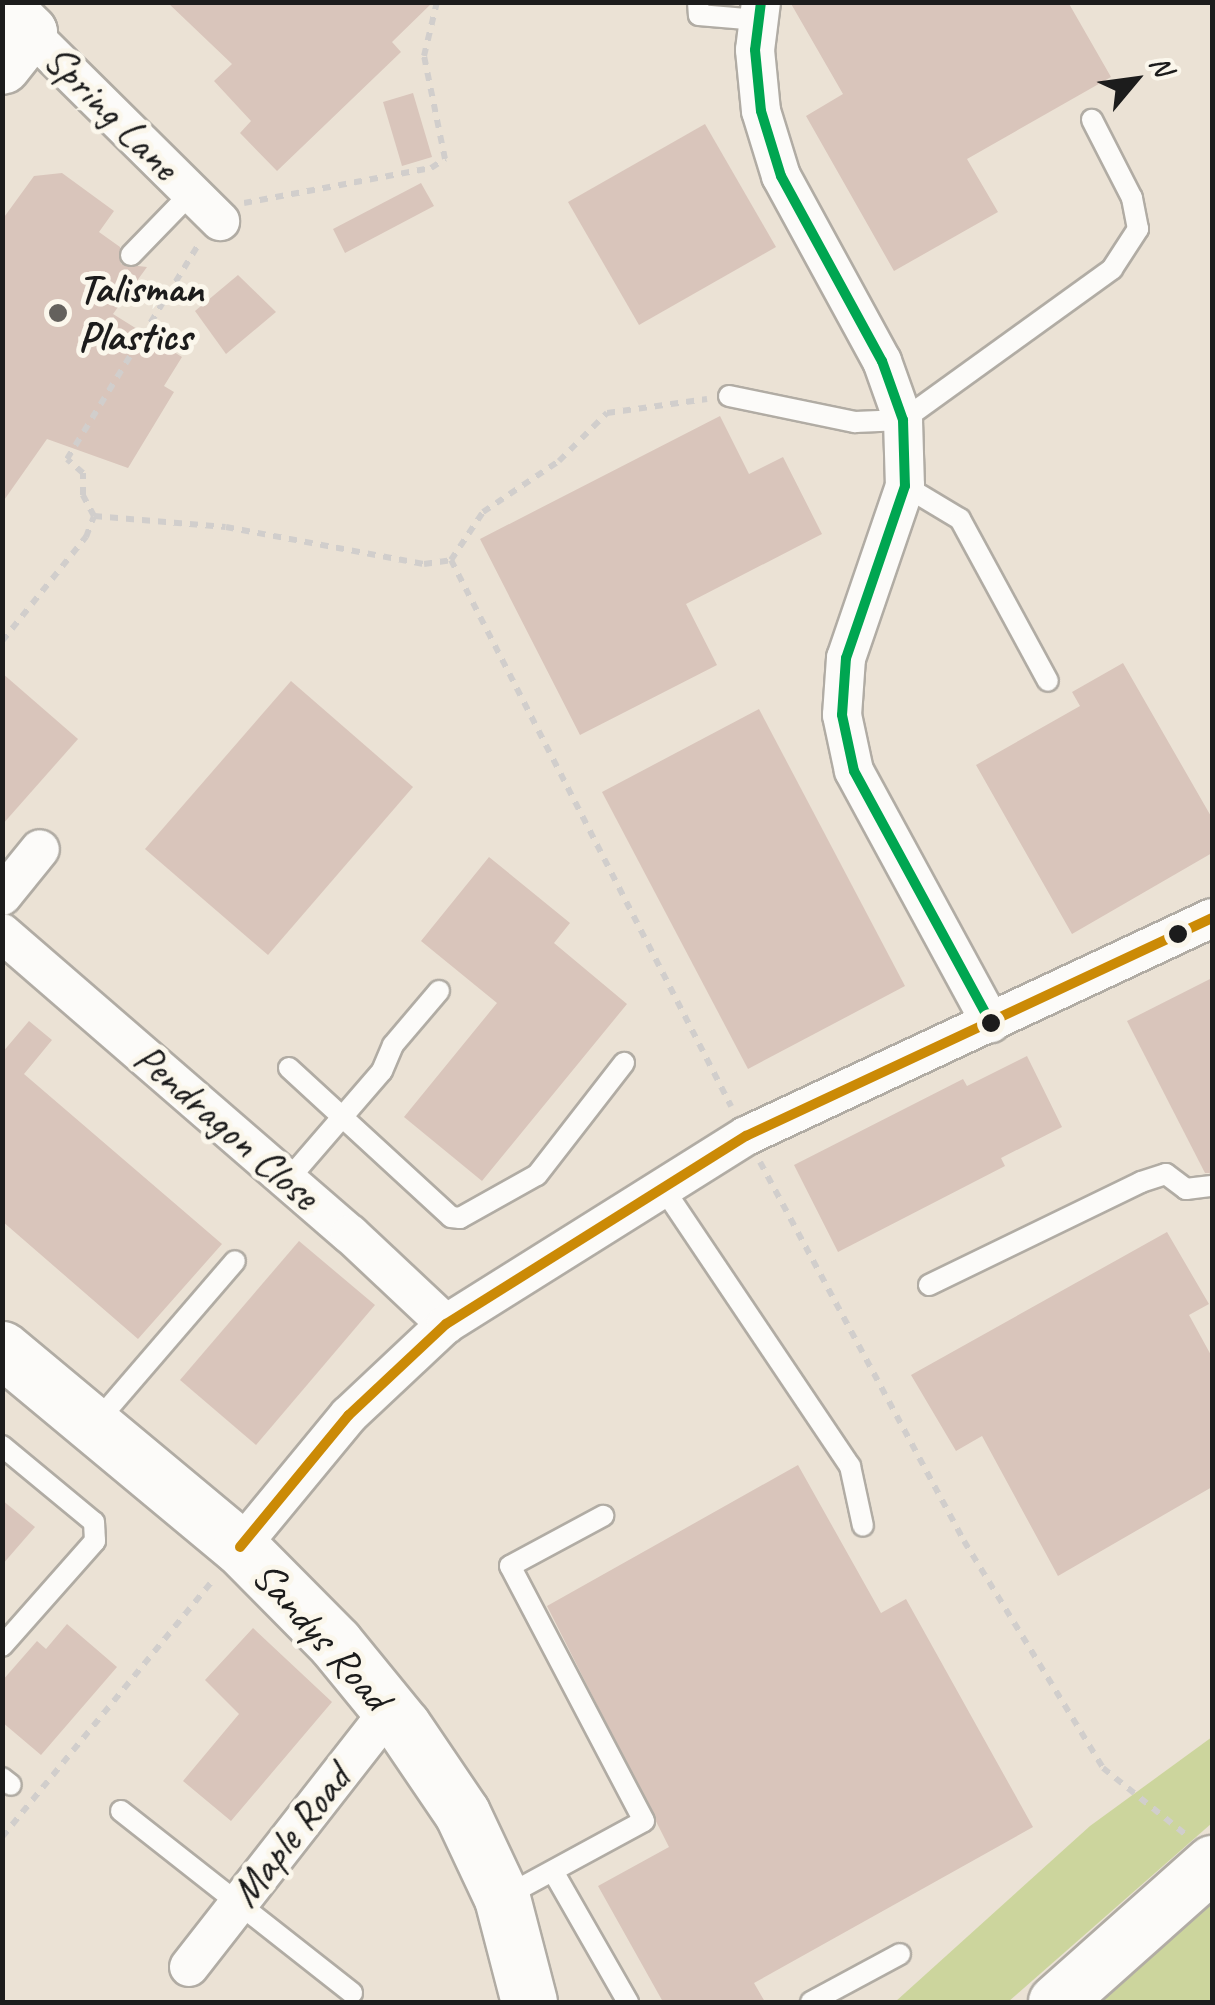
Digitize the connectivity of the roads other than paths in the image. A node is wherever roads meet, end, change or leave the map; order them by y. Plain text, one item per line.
1 (698, 2) edge
2 (759, 11) edge
3 (11, 34) edge
4 (1092, 120) dead end
5 (192, 193) junction
6 (220, 220) road end
7 (131, 255) dead end
8 (729, 396) road end
9 (903, 420) junction
10 (905, 486) junction
11 (1048, 681) dead end
12 (40, 850) dead end
13 (2, 896) edge
14 (1212, 918) edge
15 (2, 933) edge
16 (439, 991) dead end
17 (991, 1023) junction
18 (624, 1063) dead end
19 (289, 1068) dead end
20 (344, 1117) junction
21 (287, 1180) junction
22 (661, 1185) junction
23 (1212, 1186) edge
24 (235, 1261) dead end
25 (929, 1285) dead end
26 (446, 1324) junction
27 (4, 1354) edge
28 (92, 1426) junction
29 (2, 1446) edge
30 (603, 1516) dead end
31 (863, 1526) dead end
32 (240, 1547) junction
33 (2, 1646) edge
34 (403, 1726) junction
35 (121, 1811) dead end
36 (1205, 1853) edge
37 (554, 1873) junction
38 (502, 1898) junction
39 (239, 1903) junction
40 (900, 1954) dead end
41 (188, 1967) dead end
42 (352, 1992) dead end
43 (529, 2002) edge
44 (628, 2002) edge
45 (812, 2002) edge
46 (1056, 2002) edge

1 - 2 lane
2 - 9 street
3 - 5 street, Spring Lane
4 - 9 lane
5 - 6 street, Spring Lane
5 - 7 lane
8 - 9 lane
9 - 10 street
10 - 11 lane
10 - 17 street
12 - 13 street
14 - 17 street
15 - 21 street, Pendragon Close
16 - 20 lane
17 - 22 street
18 - 20 lane
19 - 20 lane
20 - 21 lane
21 - 26 street, Pendragon Close
22 - 26 street
22 - 31 lane
23 - 25 lane
24 - 28 lane
26 - 32 street
27 - 28 street, Sandys Road
28 - 32 street, Sandys Road
29 - 33 lane
30 - 37 lane
32 - 34 street, Sandys Road
34 - 38 street, Sandys Road
34 - 39 street, Maple Road
35 - 39 lane
36 - 46 street
37 - 38 lane
37 - 44 lane
38 - 43 street, Sandys Road
39 - 41 street, Maple Road
39 - 42 lane
40 - 45 lane

